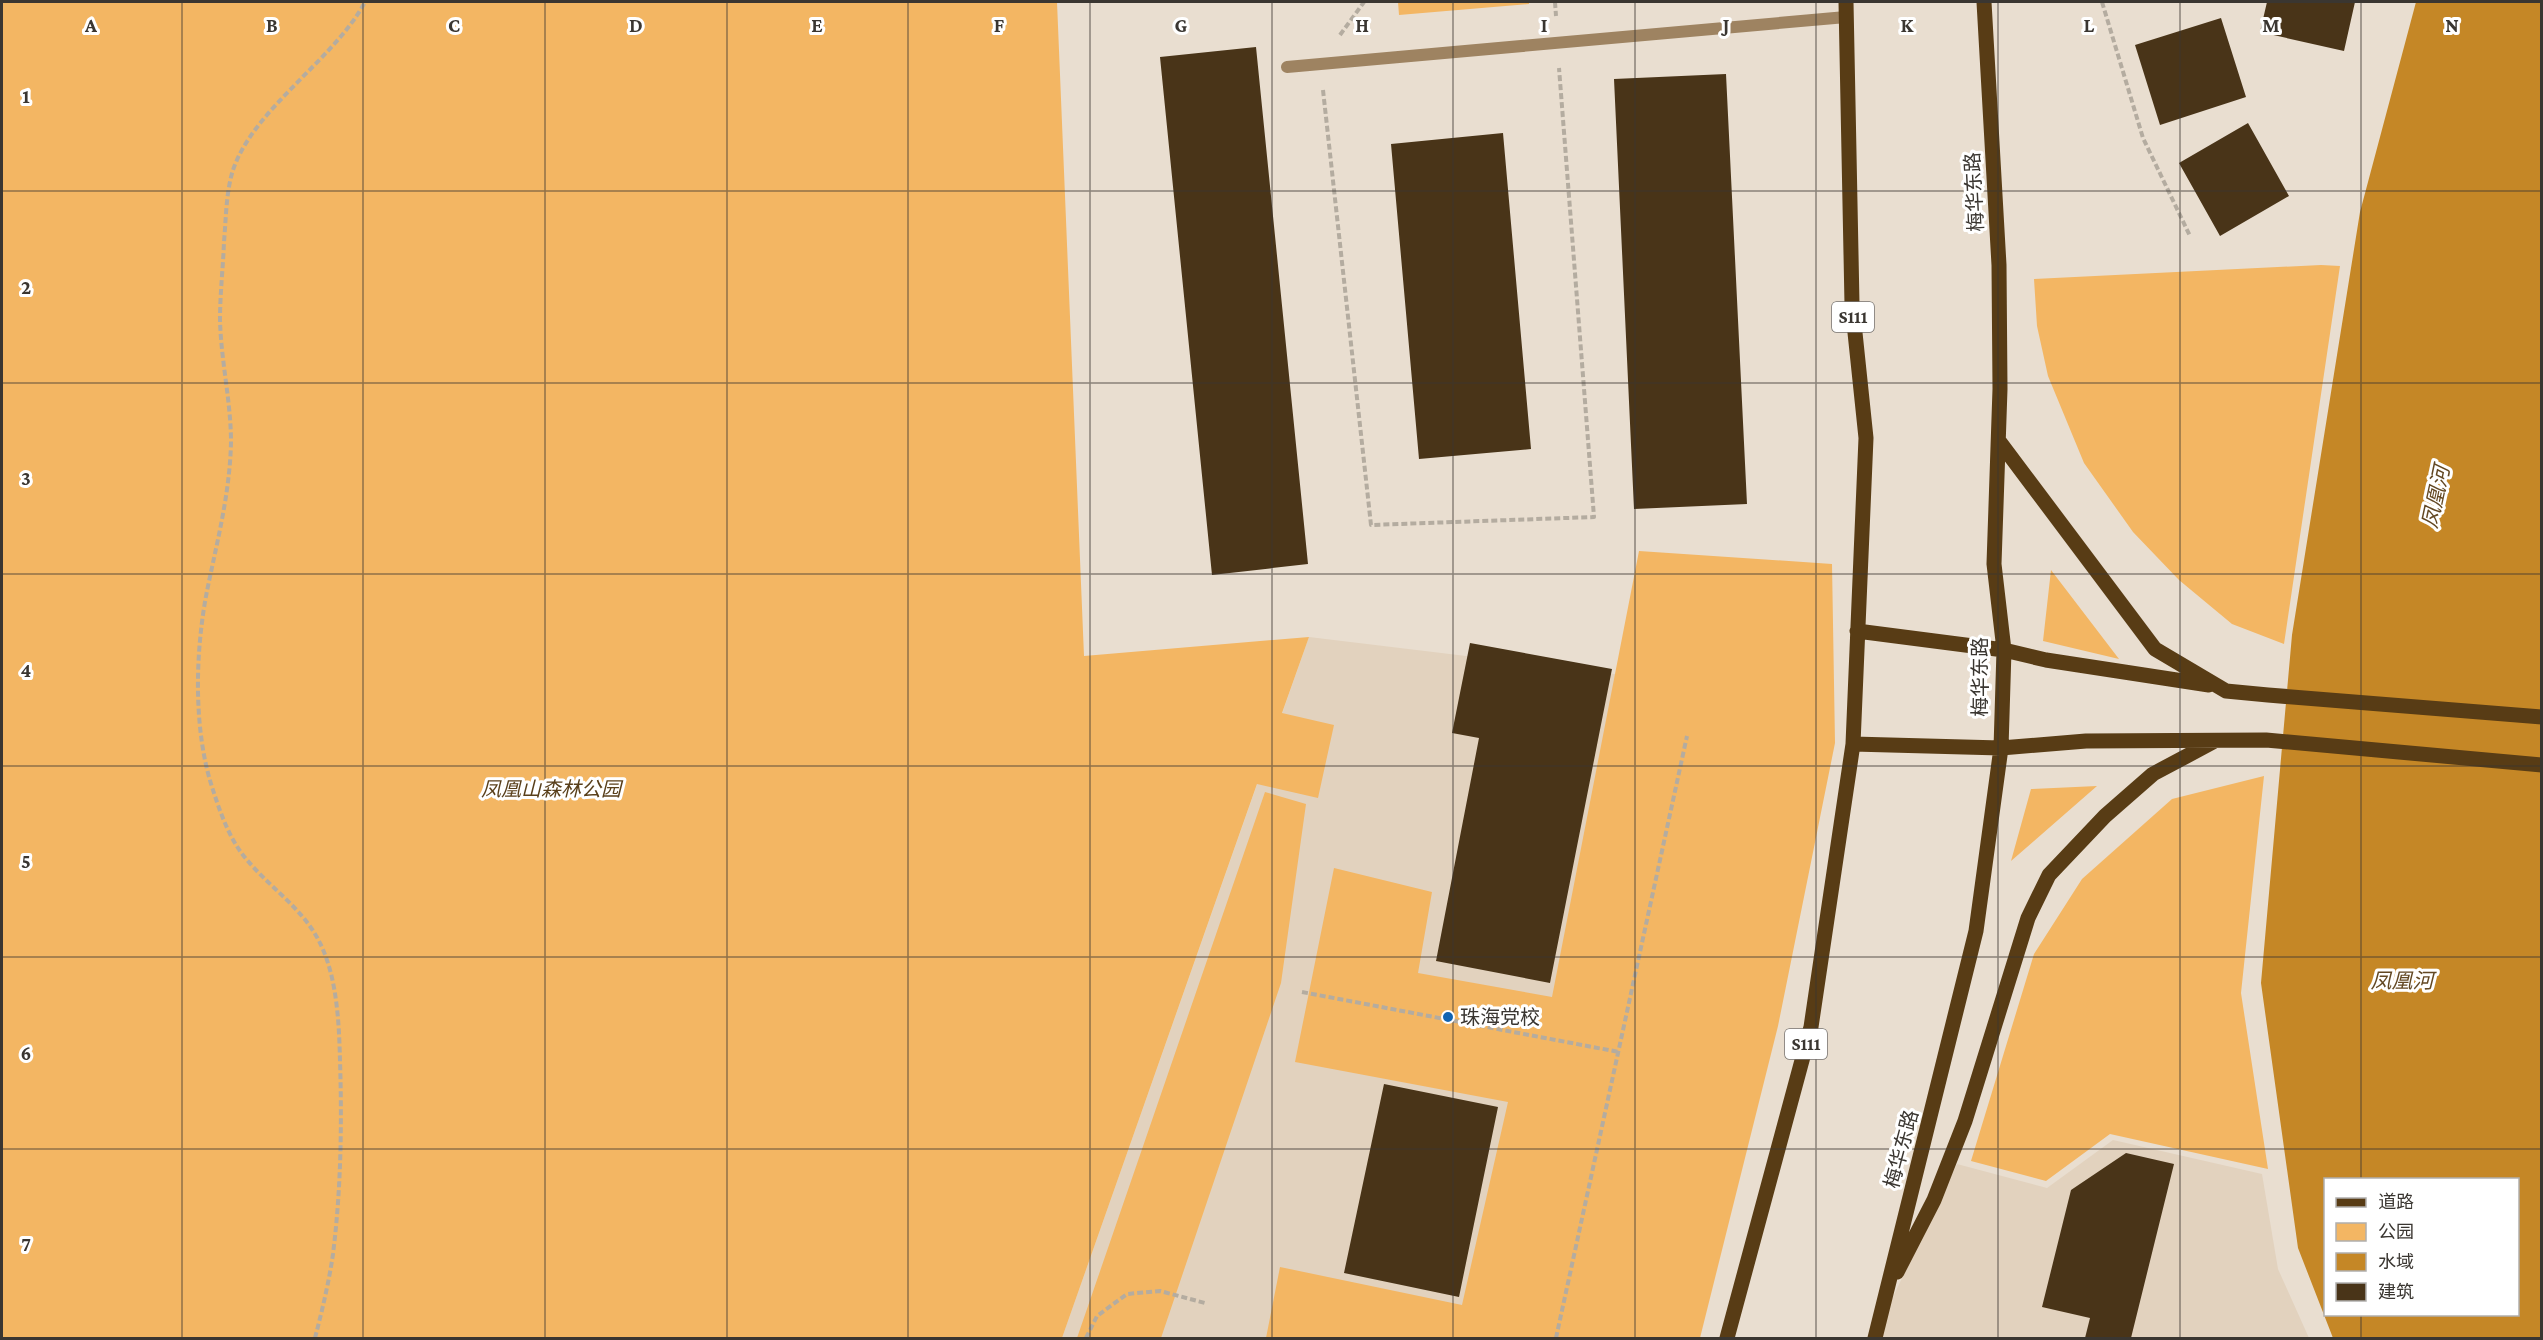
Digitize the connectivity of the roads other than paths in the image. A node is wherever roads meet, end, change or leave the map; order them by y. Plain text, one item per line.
1 (1846, 2) edge
2 (1984, 2) edge
3 (1846, 17) junction
4 (1287, 67) dead end
5 (1999, 441) junction
6 (1857, 631) junction
7 (2004, 650) junction
8 (2215, 686) junction
9 (2541, 717) edge
10 (2215, 742) junction
11 (1852, 744) junction
12 (2001, 748) junction
13 (2541, 765) edge
14 (1884, 1299) junction
15 (1727, 1338) edge
16 (1875, 1338) edge

1 - 3 main road, S111
2 - 5 main road, 梅华东路
3 - 4 lane
3 - 6 main road, S111
5 - 7 main road, 梅华东路
5 - 8 main road
6 - 7 main road
6 - 11 main road, S111
7 - 8 main road
7 - 12 main road, 梅华东路
8 - 9 main road
10 - 12 main road
10 - 13 main road
10 - 14 main road
11 - 12 main road
11 - 15 main road, S111
12 - 14 main road, 梅华东路
14 - 16 main road, 梅华东路

